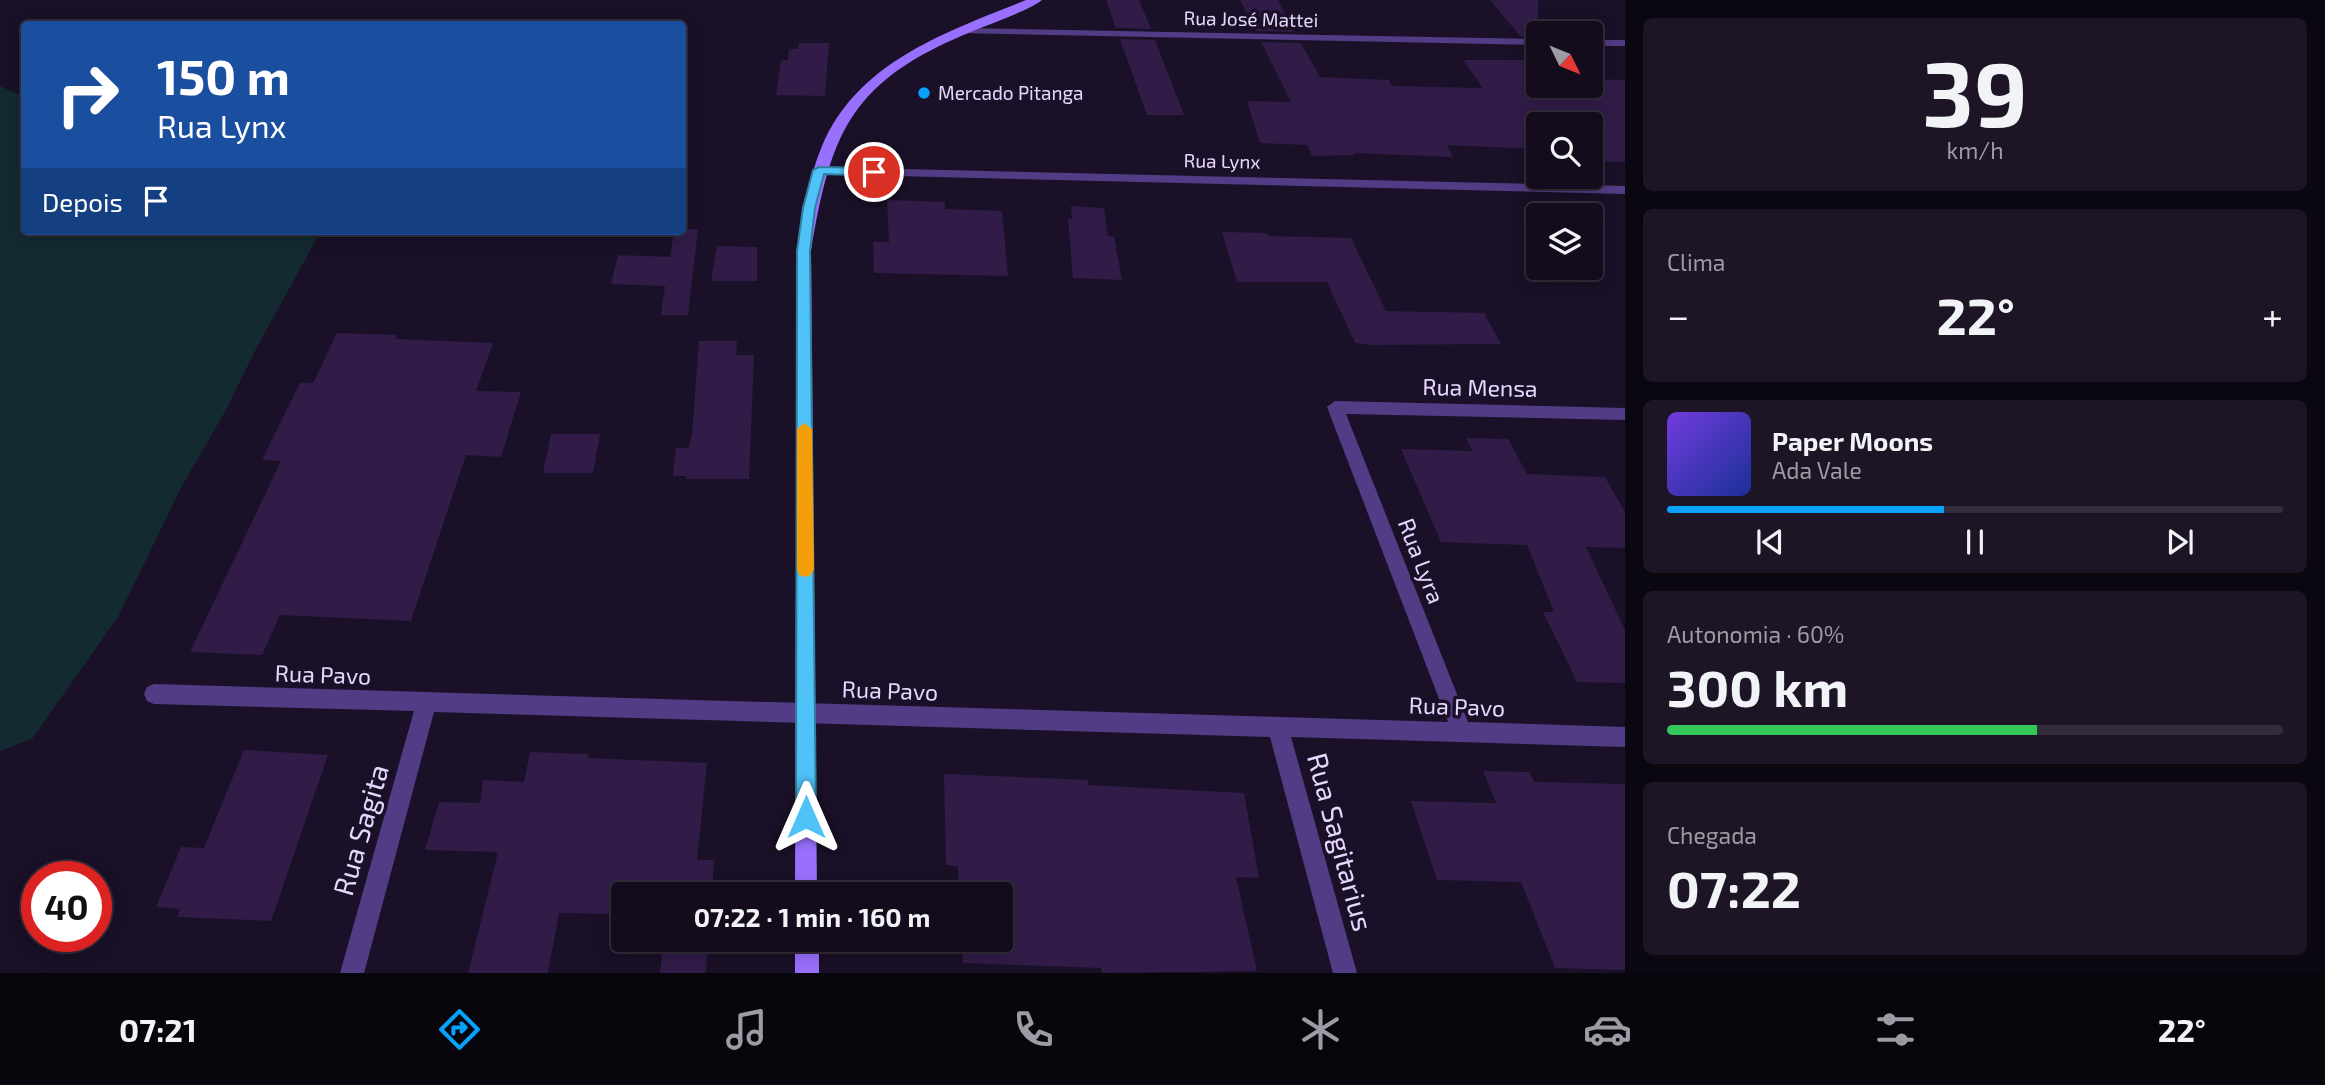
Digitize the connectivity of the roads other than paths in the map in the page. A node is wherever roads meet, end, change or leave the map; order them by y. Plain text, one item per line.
1 (1036, 0) edge
2 (962, 31) junction
3 (1526, 42) edge
4 (1603, 43) edge
5 (1625, 43) edge
6 (819, 170) junction
7 (1625, 190) edge
8 (1335, 407) joint
9 (1625, 414) edge
10 (154, 694) dead end
11 (427, 702) junction
12 (806, 713) junction
13 (1278, 727) junction
14 (1462, 732) junction
15 (1625, 737) edge
16 (806, 882) edge
17 (807, 952) edge
18 (352, 973) edge
19 (807, 973) edge
20 (1345, 973) edge

1 - 2 street
2 - 3 street, Rua José Mattei
2 - 6 street
4 - 5 street
6 - 7 street, Rua Lynx
6 - 12 street
8 - 9 street, Rua Mensa
8 - 14 street, Rua Lyra
10 - 11 street, Rua Pavo
11 - 12 street, Rua Pavo
11 - 18 street, Rua Sagita
12 - 13 street, Rua Pavo
12 - 16 street
13 - 14 street, Rua Pavo
13 - 20 street, Rua Sagitarius
14 - 15 street, Rua Pavo
17 - 19 street

